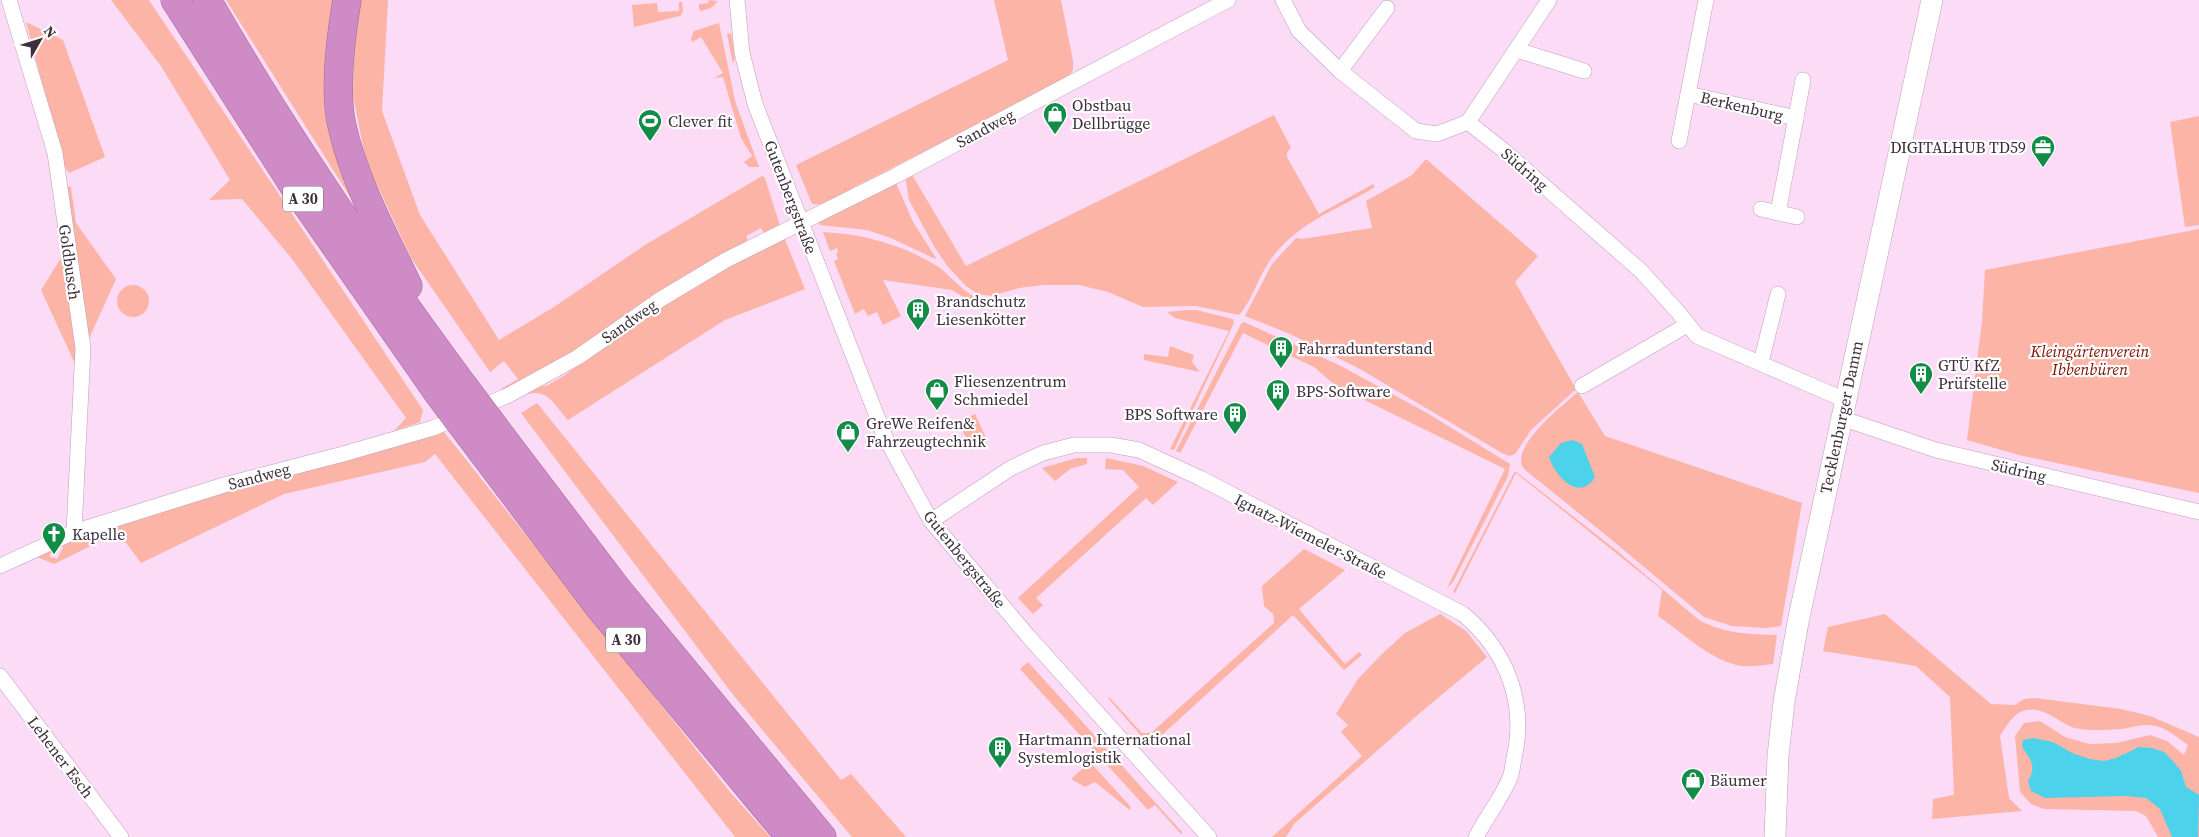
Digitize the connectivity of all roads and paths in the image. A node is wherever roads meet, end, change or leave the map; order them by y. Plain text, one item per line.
1 (9, 0) edge
2 (176, 0) edge
3 (207, 0) edge
4 (347, 0) edge
5 (737, 0) edge
6 (1228, 0) edge
7 (1283, 0) edge
8 (1549, 0) edge
9 (1706, 0) edge
10 (1932, 0) edge
11 (1387, 8) dead end
12 (1517, 50) junction
13 (1340, 71) junction
14 (1584, 71) dead end
15 (1804, 80) dead end
16 (1688, 94) junction
17 (1796, 118) junction
18 (1468, 122) junction
19 (1679, 141) dead end
20 (1761, 209) dead end
21 (1778, 213) junction
22 (1797, 217) dead end
23 (800, 222) junction
24 (1778, 294) dead end
25 (1687, 325) junction
26 (439, 353) junction
27 (1761, 362) junction
28 (1582, 386) dead end
29 (450, 388) junction
30 (1843, 409) junction
31 (483, 432) junction
32 (2199, 512) edge
33 (931, 521) junction
34 (74, 532) junction
35 (0, 566) edge
36 (0, 676) edge
37 (121, 837) edge
38 (790, 837) edge
39 (822, 837) edge
40 (1209, 837) edge
41 (1476, 837) edge
42 (1775, 837) edge

1 - 34 street, Goldbusch
2 - 29 highway, A 30
3 - 26 highway, A 30
4 - 26 highway
5 - 23 street, Gutenbergstraße
6 - 23 street, Sandweg
7 - 13 street
8 - 12 street
9 - 16 street, Berkenburg
10 - 30 main road, Tecklenburger Damm
11 - 13 street
12 - 14 street
12 - 18 street
13 - 18 street
15 - 17 street, Berkenburg
16 - 17 street, Berkenburg
16 - 19 street, Berkenburg
17 - 21 street, Berkenburg
18 - 25 street, Südring
20 - 21 street
21 - 22 street
23 - 33 street, Gutenbergstraße
23 - 34 street, Sandweg
24 - 27 street
25 - 27 street, Südring
25 - 28 street
26 - 29 highway, A 30
27 - 30 street, Südring
29 - 31 highway, A 30, bridge
30 - 32 street, Südring
30 - 42 main road, Tecklenburger Damm
31 - 38 highway, A 30
31 - 39 highway, A 30
33 - 40 street, Gutenbergstraße
33 - 41 street, Ignatz-Wiemeler-Straße
34 - 35 street, Sandweg
36 - 37 street, Lehener Esch

